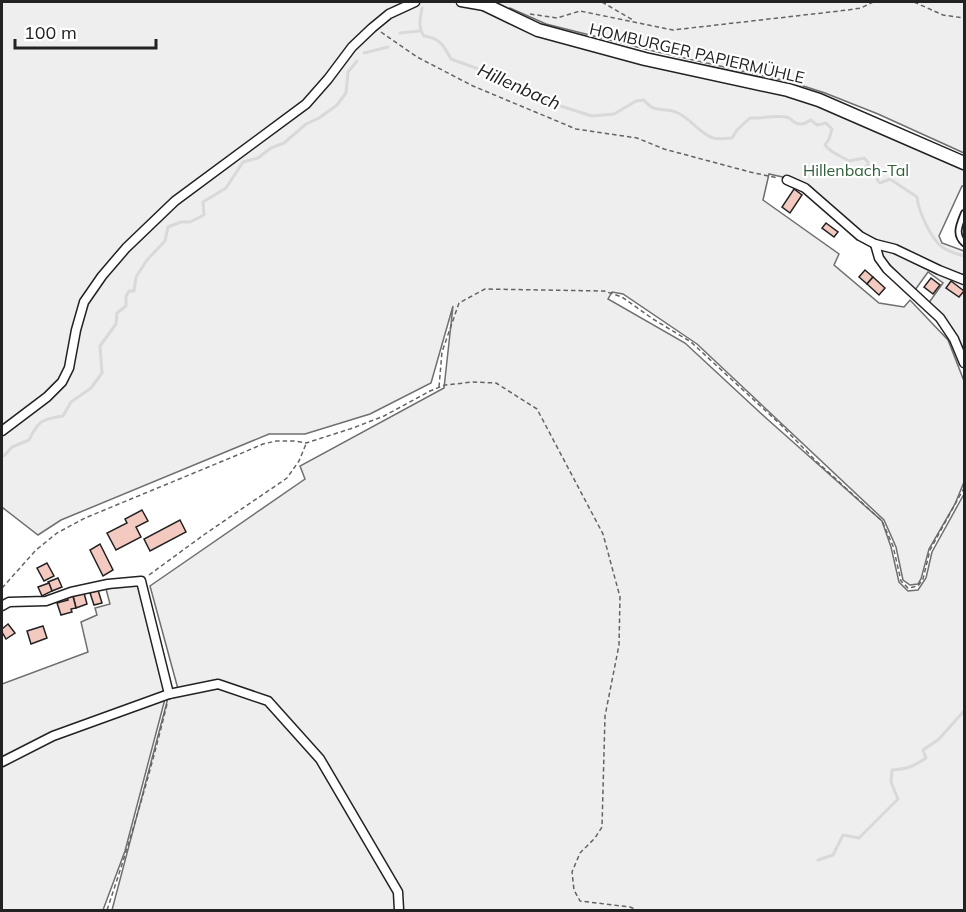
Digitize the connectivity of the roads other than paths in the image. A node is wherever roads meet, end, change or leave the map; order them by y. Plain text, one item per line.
1 (416, 2) edge
2 (461, 2) edge
3 (484, 4) edge
4 (964, 163) edge
5 (787, 180) road end
6 (964, 213) edge
7 (964, 243) edge
8 (876, 244) junction
9 (964, 280) edge
10 (964, 363) edge
11 (2, 431) edge
12 (2, 606) edge
13 (169, 694) junction
14 (2, 762) edge
15 (399, 910) edge

1 - 11 street
2 - 3 street
3 - 4 main road, HOMBURGER PAPIERMÜHLE
5 - 8 street
6 - 7 lane
8 - 9 street
8 - 10 street
12 - 13 street
13 - 14 street
13 - 15 street

